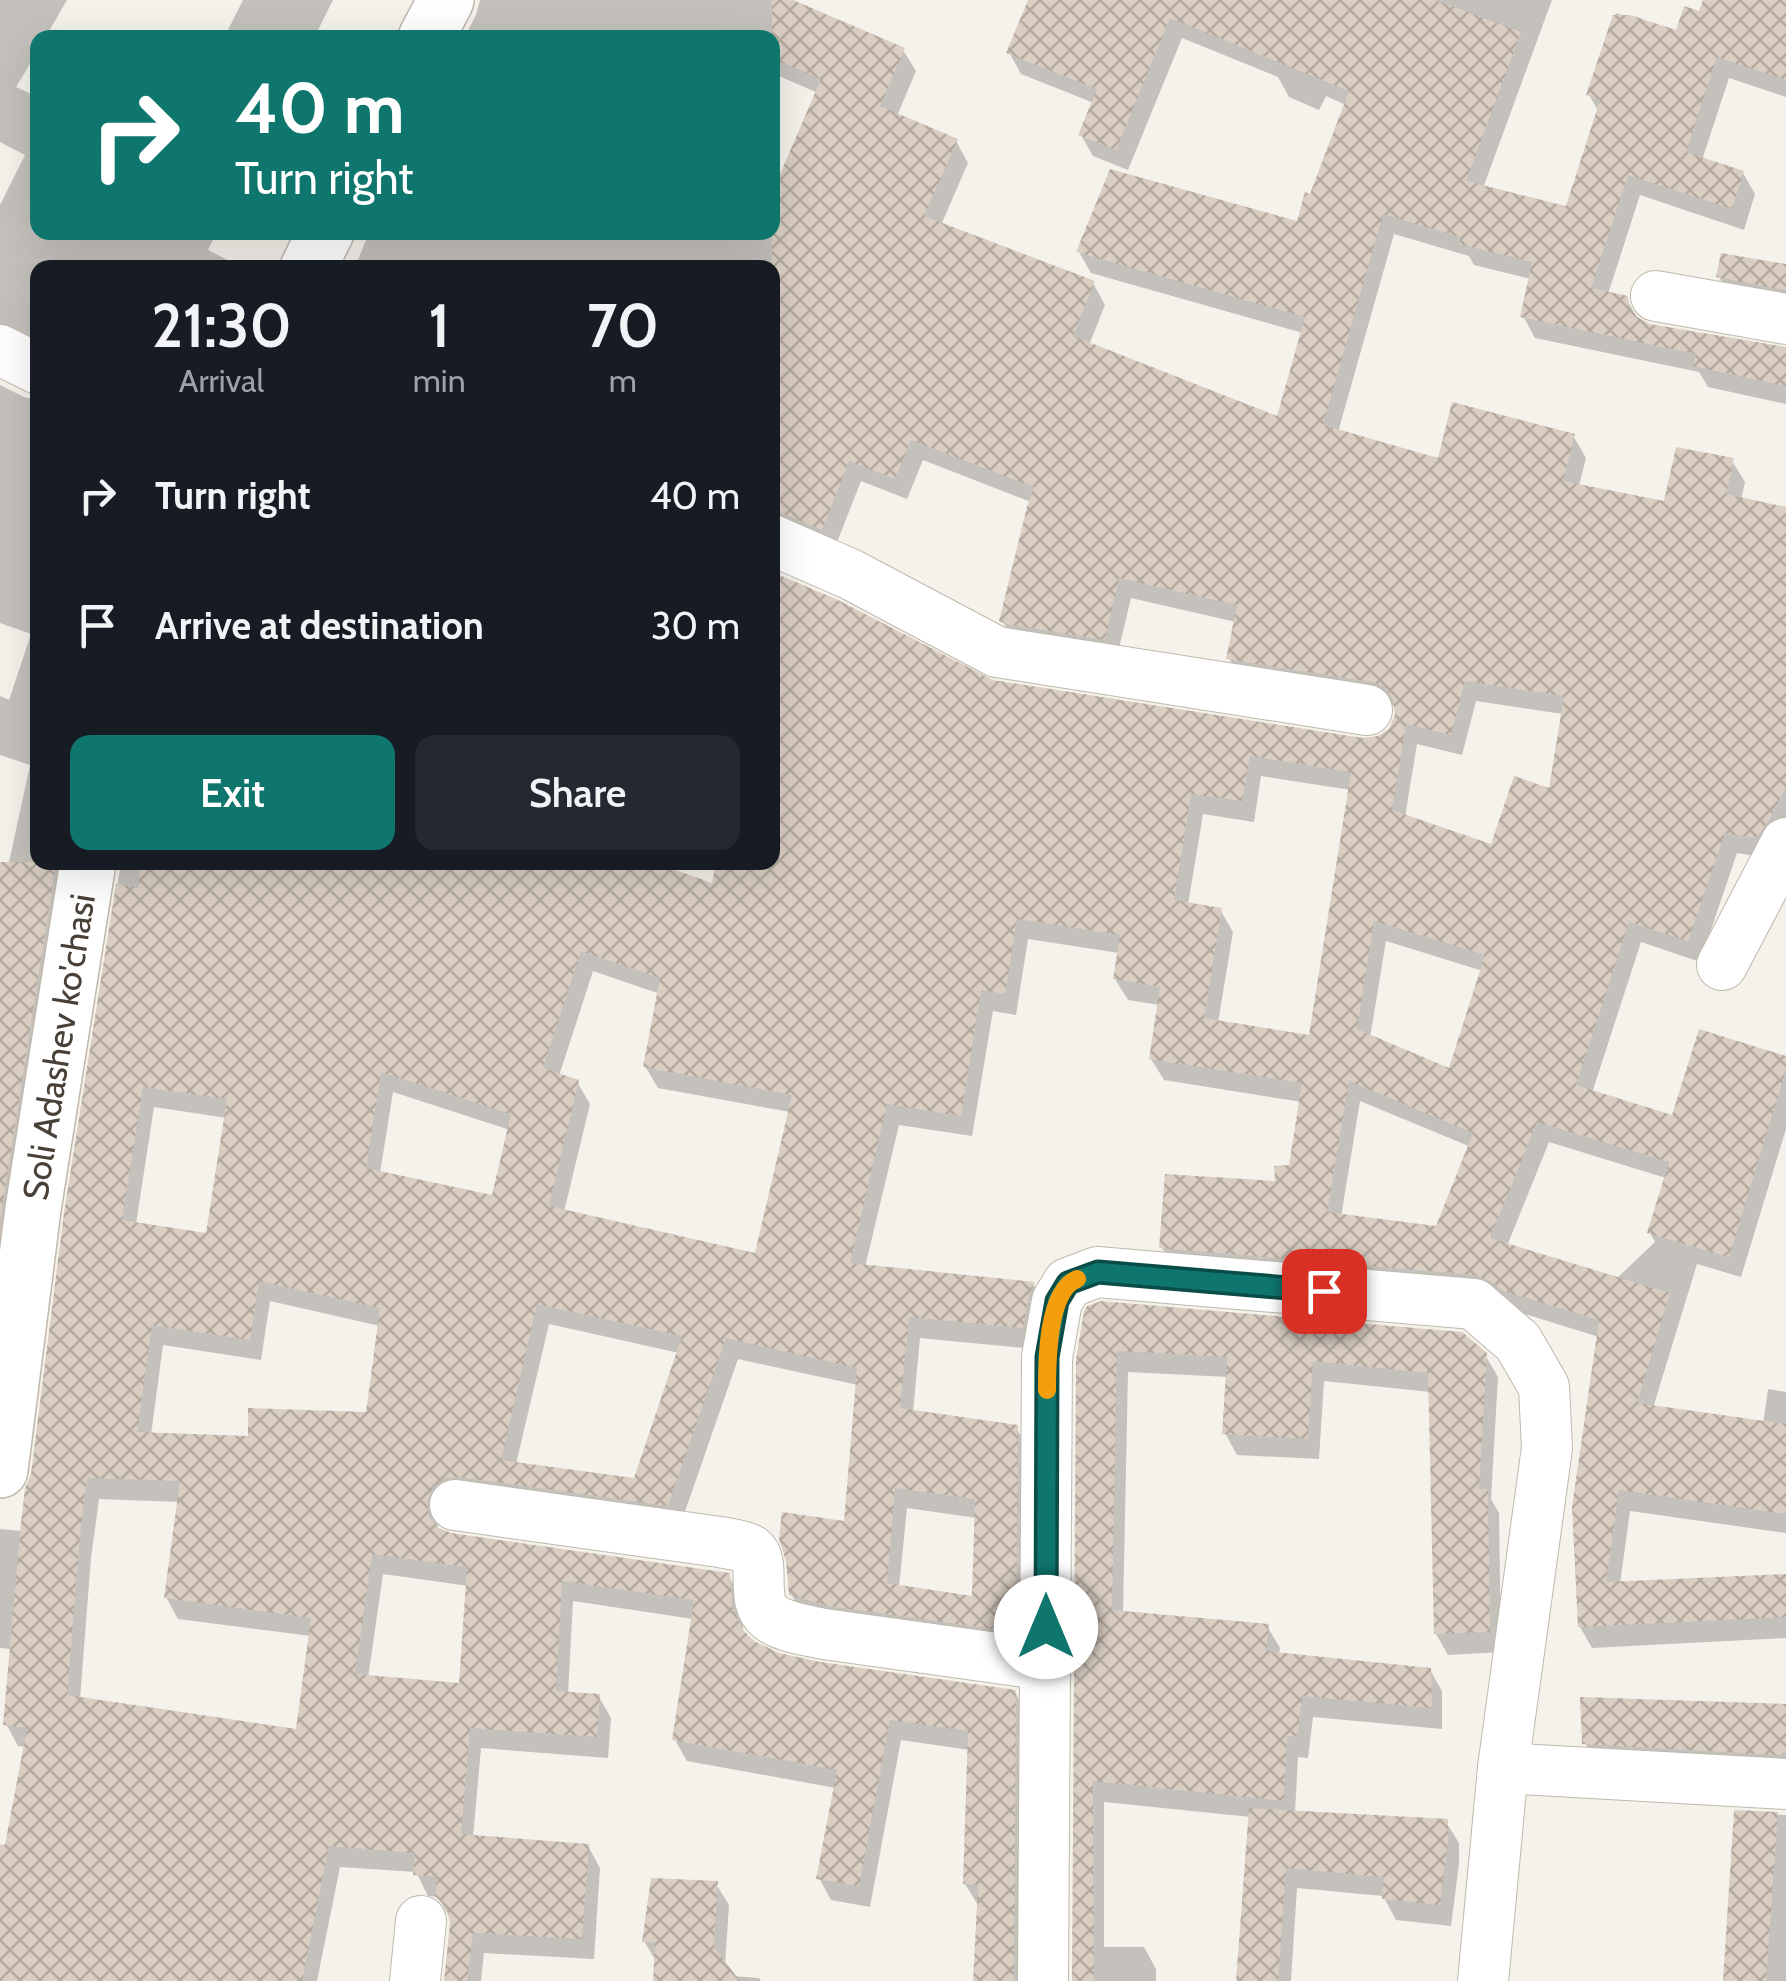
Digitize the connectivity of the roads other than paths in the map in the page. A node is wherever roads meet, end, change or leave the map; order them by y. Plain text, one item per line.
1 (446, 0) edge
2 (430, 30) edge
3 (1656, 296) dead end
4 (1786, 319) edge
5 (0, 350) edge
6 (30, 364) edge
7 (780, 543) edge
8 (1368, 710) dead end
9 (1786, 843) edge
10 (87, 870) edge
11 (1722, 965) dead end
12 (0, 1470) edge
13 (455, 1505) dead end
14 (1046, 1665) junction
15 (1503, 1768) junction
16 (1786, 1784) edge
17 (421, 1921) dead end
18 (414, 1981) edge
19 (1043, 1981) edge
20 (1483, 1981) edge

1 - 2 street
3 - 4 street
5 - 6 street
7 - 8 street
9 - 11 street
10 - 12 street, Soli Adashev ko'chasi
13 - 14 street
14 - 15 street
14 - 19 street
15 - 16 street
15 - 20 street
17 - 18 street

